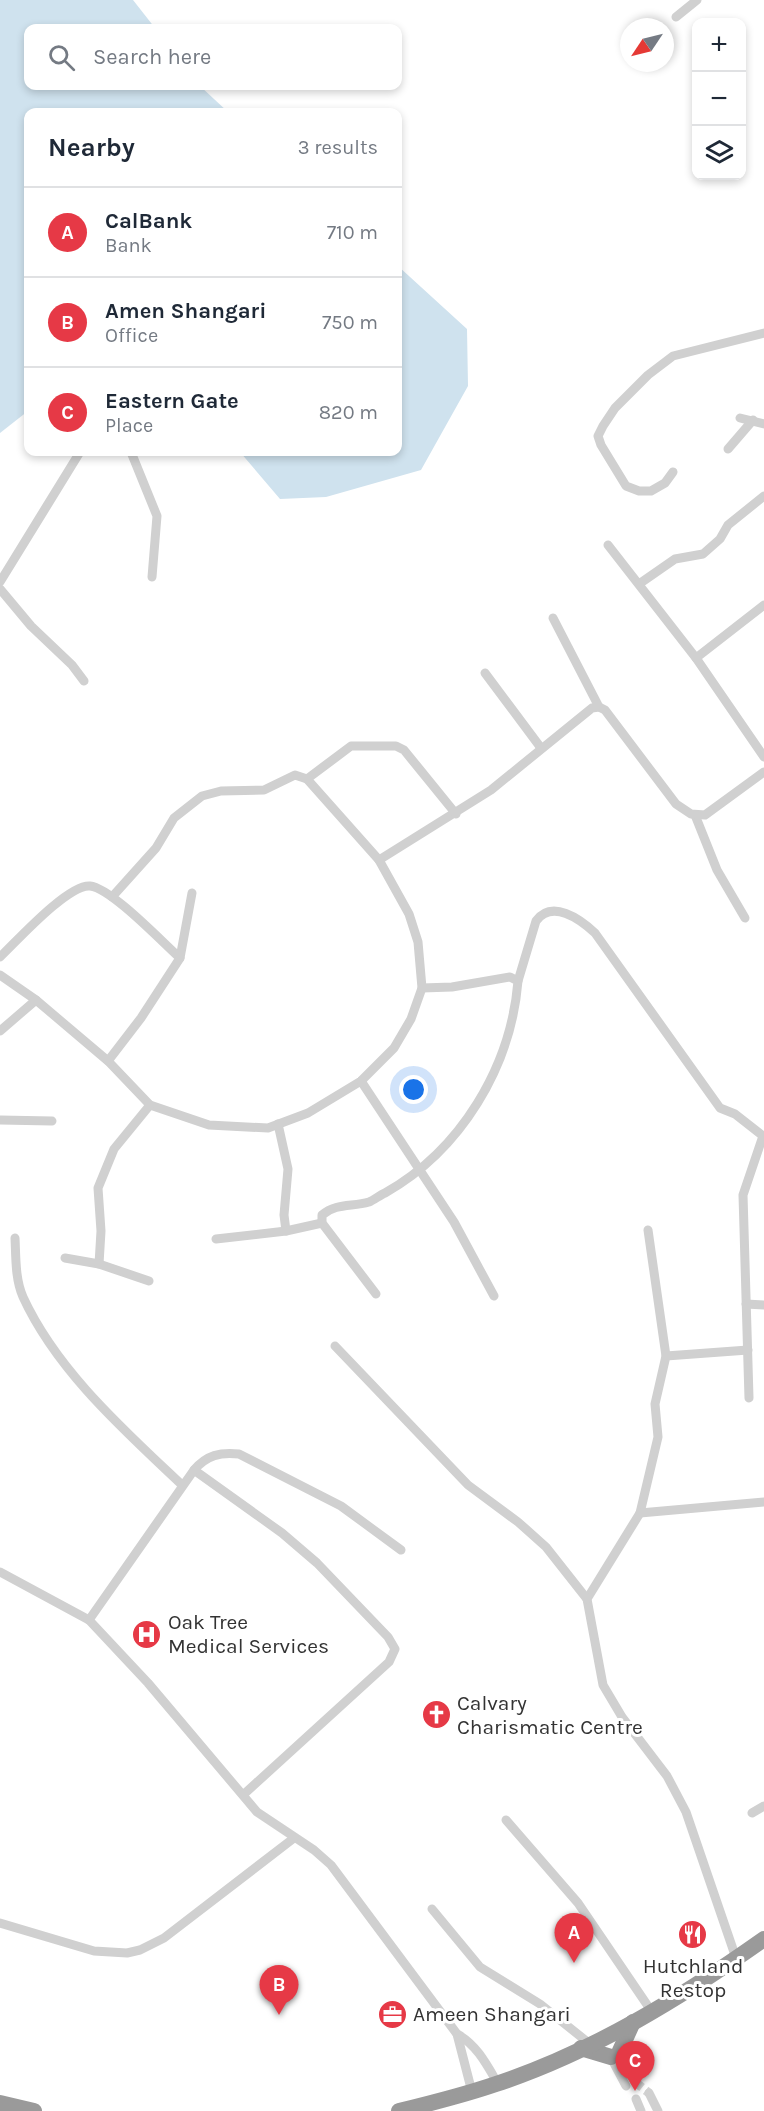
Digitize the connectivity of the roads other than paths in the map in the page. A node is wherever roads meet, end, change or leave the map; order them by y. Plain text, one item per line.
1 (697, 0) edge
2 (676, 17) dead end
3 (764, 333) edge
4 (740, 418) dead end
5 (753, 420) junction
6 (764, 424) edge
7 (728, 449) dead end
8 (78, 456) edge
9 (133, 456) edge
10 (673, 472) dead end
11 (764, 496) edge
12 (608, 545) dead end
13 (152, 577) dead end
14 (0, 582) edge
15 (639, 584) junction
16 (0, 589) edge
17 (764, 605) edge
18 (553, 618) dead end
19 (696, 658) junction
20 (485, 673) dead end
21 (84, 681) dead end
22 (598, 707) junction
23 (542, 748) junction
24 (764, 757) edge
25 (764, 772) edge
26 (307, 779) junction
27 (456, 814) junction
28 (695, 815) junction
29 (379, 860) junction
30 (192, 894) dead end
31 (112, 897) junction
32 (745, 918) dead end
33 (0, 957) edge
34 (180, 958) junction
35 (0, 975) edge
36 (518, 981) junction
37 (422, 988) junction
38 (36, 1000) junction
39 (0, 1031) edge
40 (108, 1062) junction
41 (361, 1081) junction
42 (150, 1105) junction
43 (0, 1120) edge
44 (52, 1121) dead end
45 (278, 1124) junction
46 (763, 1136) edge
47 (420, 1169) junction
48 (322, 1223) junction
49 (648, 1230) dead end
50 (286, 1231) junction
51 (15, 1238) dead end
52 (216, 1239) dead end
53 (65, 1258) dead end
54 (99, 1264) junction
55 (150, 1281) dead end
56 (376, 1294) dead end
57 (494, 1296) dead end
58 (746, 1304) junction
59 (764, 1305) edge
60 (335, 1346) dead end
61 (748, 1350) junction
62 (666, 1356) junction
63 (749, 1398) dead end
64 (194, 1470) junction
65 (182, 1485) junction
66 (764, 1502) edge
67 (640, 1513) junction
68 (401, 1550) dead end
69 (0, 1572) edge
70 (587, 1599) junction
71 (89, 1620) junction
72 (243, 1795) junction
73 (764, 1806) edge
74 (752, 1813) dead end
75 (506, 1820) dead end
76 (294, 1839) junction
77 (432, 1909) dead end
78 (0, 1923) edge
79 (764, 1939) edge
80 (736, 1958) junction
81 (652, 2012) junction
82 (633, 2022) junction
83 (457, 2034) junction
84 (595, 2041) junction
85 (615, 2055) junction
86 (498, 2084) junction
87 (630, 2084) tunnel mouth
88 (472, 2092) junction
89 (649, 2093) tunnel mouth
90 (636, 2099) dead end
91 (0, 2103) edge
92 (34, 2111) edge
93 (399, 2111) edge
94 (641, 2111) edge
95 (658, 2111) edge

1 - 2 street
3 - 10 street
4 - 5 street
5 - 6 street
5 - 7 street
8 - 14 street
9 - 13 street
11 - 15 street
12 - 15 street
15 - 19 street
16 - 21 street
17 - 19 street
18 - 22 street
19 - 24 street
20 - 23 street
22 - 23 street
22 - 28 street
23 - 27 street
25 - 28 street
26 - 27 street
26 - 29 street
26 - 31 street
27 - 29 street
28 - 32 street
29 - 37 street
30 - 34 street
31 - 33 street
31 - 34 street
34 - 40 street
35 - 38 street
36 - 37 street
36 - 46 street
36 - 47 street
37 - 41 street
38 - 39 street
38 - 40 street
40 - 42 street
41 - 45 street
41 - 47 street
42 - 45 street
42 - 54 street
43 - 44 street
45 - 50 street
46 - 58 street
47 - 48 street
47 - 57 street
48 - 50 street
48 - 56 street
49 - 62 street
50 - 52 street
51 - 65 street
53 - 54 street
54 - 55 street
58 - 59 street
58 - 61 street
60 - 70 street
61 - 62 street
61 - 63 street
62 - 67 street
64 - 65 street
64 - 68 street
64 - 72 street
65 - 71 street
66 - 67 street
67 - 70 street
69 - 71 street
70 - 80 street
71 - 72 street
72 - 76 street
73 - 74 street
75 - 81 street
76 - 78 street
76 - 83 street
77 - 84 street
79 - 80 highway
80 - 81 highway
81 - 82 highway
82 - 84 highway
82 - 85 highway
83 - 86 street
83 - 88 street
84 - 85 highway
84 - 85 street
84 - 86 highway
85 - 87 street
86 - 88 highway
88 - 93 highway
89 - 95 street
90 - 94 street
91 - 92 highway

